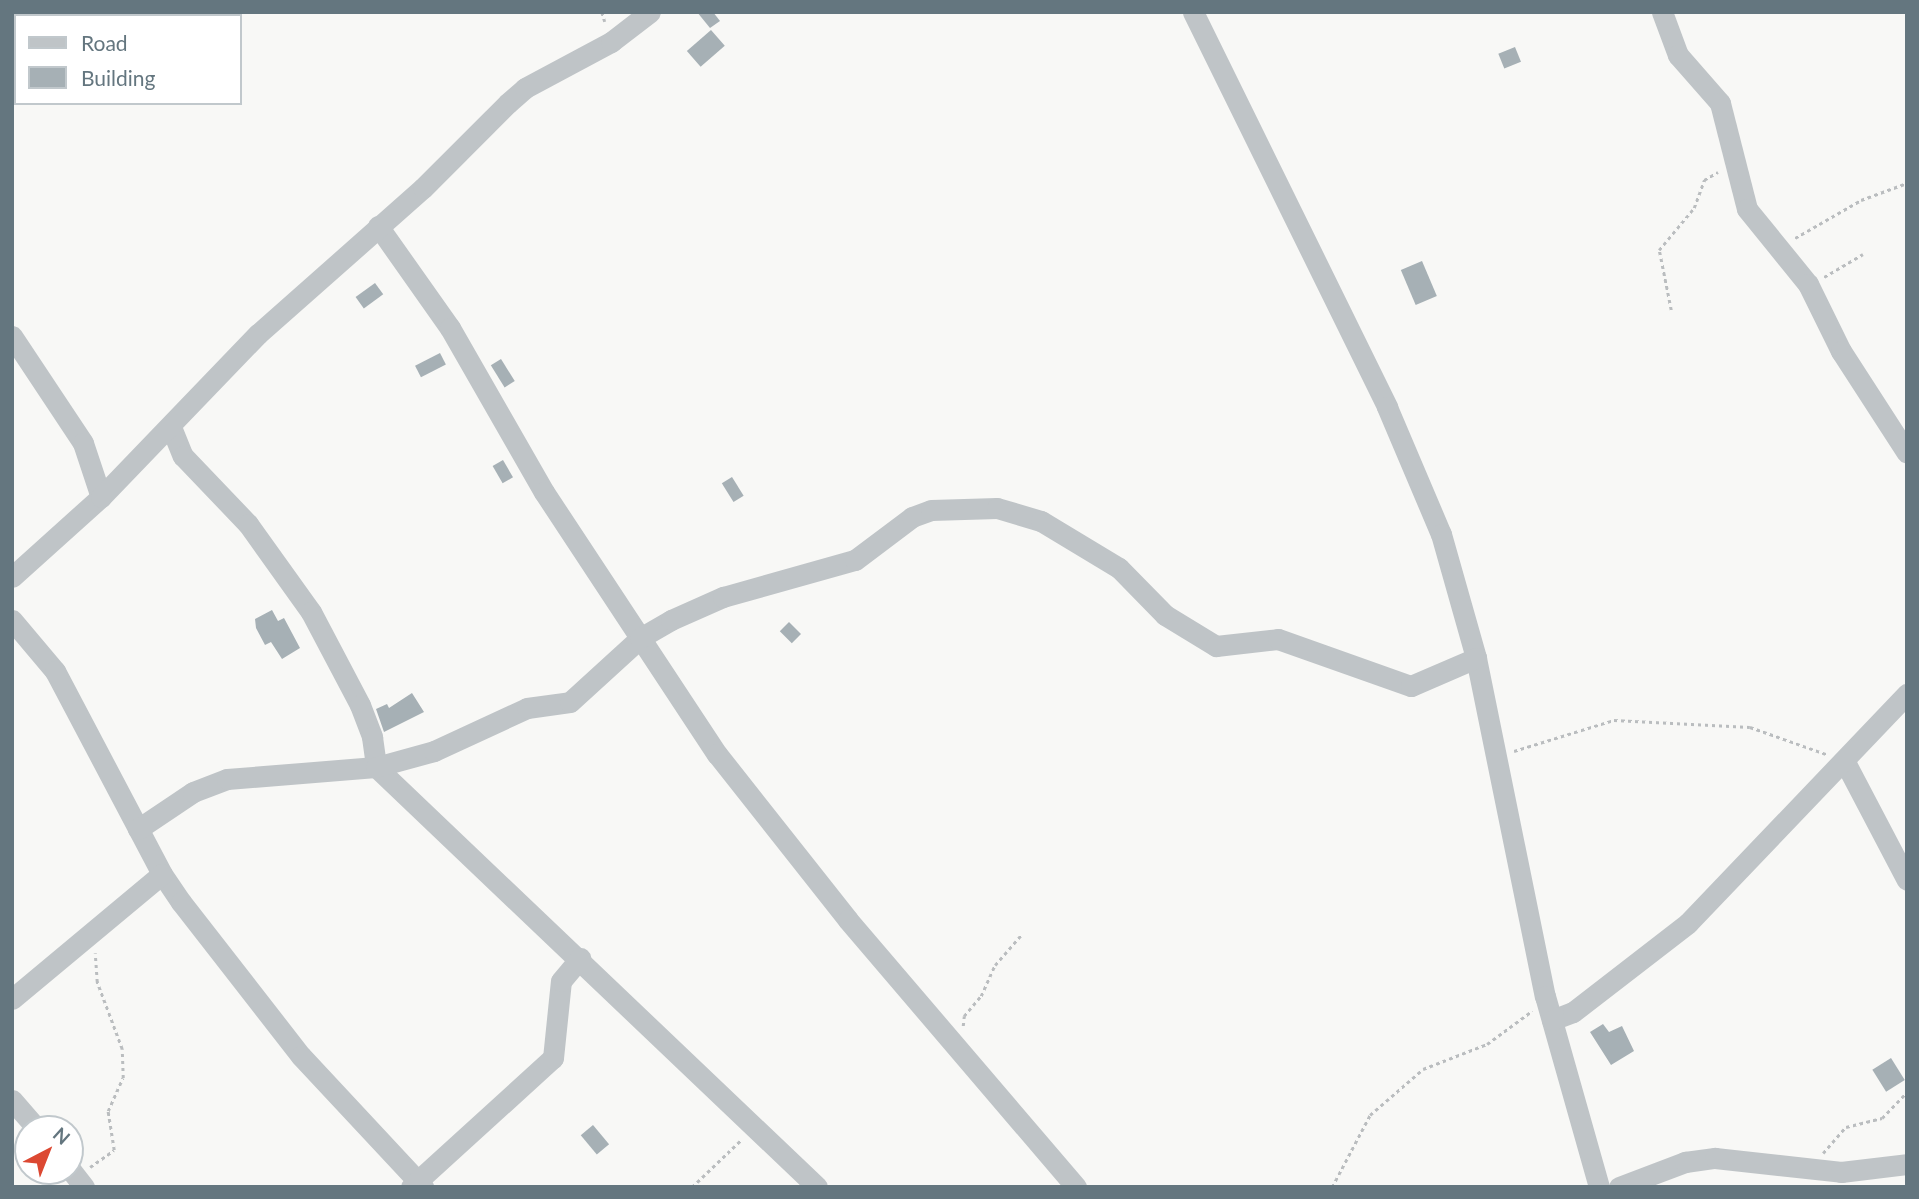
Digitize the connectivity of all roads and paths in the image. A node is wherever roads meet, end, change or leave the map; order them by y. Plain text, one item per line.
1 (650, 12) edge
2 (1194, 12) edge
3 (1662, 12) edge
4 (1733, 164) junction
5 (1907, 183) edge
6 (378, 226) junction
7 (1780, 246) junction
8 (1863, 254) dead end
9 (1808, 284) junction
10 (1671, 310) dead end
11 (12, 336) edge
12 (171, 427) junction
13 (1907, 453) edge
14 (101, 497) junction
15 (12, 576) edge
16 (12, 620) edge
17 (640, 638) junction
18 (1476, 658) junction
19 (1907, 694) edge
20 (1497, 755) junction
21 (1845, 762) junction
22 (376, 767) junction
23 (138, 830) junction
24 (162, 874) junction
25 (1907, 880) edge
26 (93, 931) junction
27 (1022, 934) dead end
28 (580, 958) junction
29 (12, 999) edge
30 (1549, 1012) junction
31 (961, 1047) junction
32 (1907, 1092) edge
33 (12, 1100) edge
34 (25, 1115) edge
35 (755, 1127) junction
36 (1907, 1164) edge
37 (1811, 1170) junction
38 (84, 1172) edge
39 (417, 1185) edge
40 (692, 1187) edge
41 (817, 1187) edge
42 (1076, 1187) edge
43 (1332, 1187) edge
44 (1599, 1187) edge
45 (1619, 1187) edge

1 - 6 street
2 - 18 street
3 - 4 street
4 - 7 street
4 - 10 path
5 - 7 path
6 - 12 street
6 - 17 street
7 - 9 street
8 - 9 path
9 - 13 street
11 - 14 street
12 - 14 street
12 - 22 street
14 - 15 street
16 - 23 street
17 - 18 street
17 - 22 street
17 - 31 street
18 - 20 street
19 - 21 street
20 - 21 path
20 - 30 street
21 - 25 street
21 - 30 street
22 - 23 street
22 - 28 street
23 - 24 street
24 - 26 street
24 - 39 street
26 - 29 street
26 - 38 path
27 - 31 path
28 - 35 street
28 - 39 street
30 - 43 path
30 - 44 street
31 - 42 street
32 - 37 path
33 - 34 street
35 - 40 path
35 - 41 street
36 - 37 street
37 - 45 street

